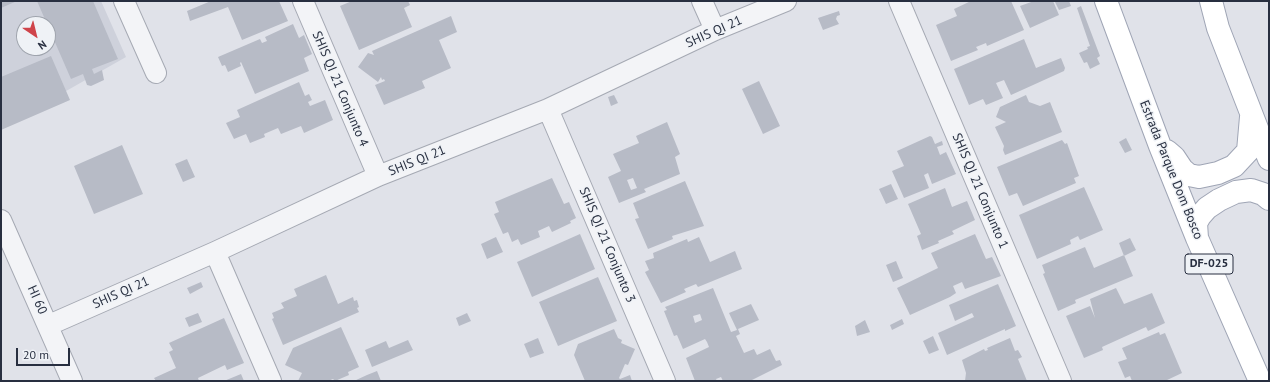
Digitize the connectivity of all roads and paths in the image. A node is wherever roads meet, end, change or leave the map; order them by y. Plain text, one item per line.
1 (124, 1) edge
2 (303, 1) edge
3 (702, 1) edge
4 (786, 1) edge
5 (899, 1) edge
6 (1106, 1) edge
7 (1211, 1) edge
8 (715, 30) junction
9 (156, 73) dead end
10 (548, 109) junction
11 (1251, 114) junction
12 (1160, 146) junction
13 (1269, 158) edge
14 (378, 176) junction
15 (1269, 199) edge
16 (1, 220) edge
17 (1197, 238) junction
18 (215, 252) junction
19 (48, 325) junction
20 (72, 381) edge
21 (271, 381) edge
22 (665, 381) edge
23 (1060, 381) edge
24 (1260, 381) edge

1 - 9 street
2 - 14 street, SHIS QI 21 Conjunto 4
3 - 8 street
4 - 8 street, SHIS QI 21
5 - 23 street, SHIS QI 21 Conjunto 1
6 - 12 main road, Estrada Parque Dom Bosco / DF-025
7 - 11 main road
8 - 10 street, SHIS QI 21
10 - 14 street, SHIS QI 21
10 - 22 street, SHIS QI 21 Conjunto 3
11 - 12 main road
11 - 13 main road
12 - 17 main road, Estrada Parque Dom Bosco / DF-025
14 - 18 street, SHIS QI 21
15 - 17 main road
16 - 19 street, HI 60
17 - 24 main road, Estrada Parque Dom Bosco / DF-025
18 - 19 street, SHIS QI 21
18 - 21 street
19 - 20 street, HI 60

